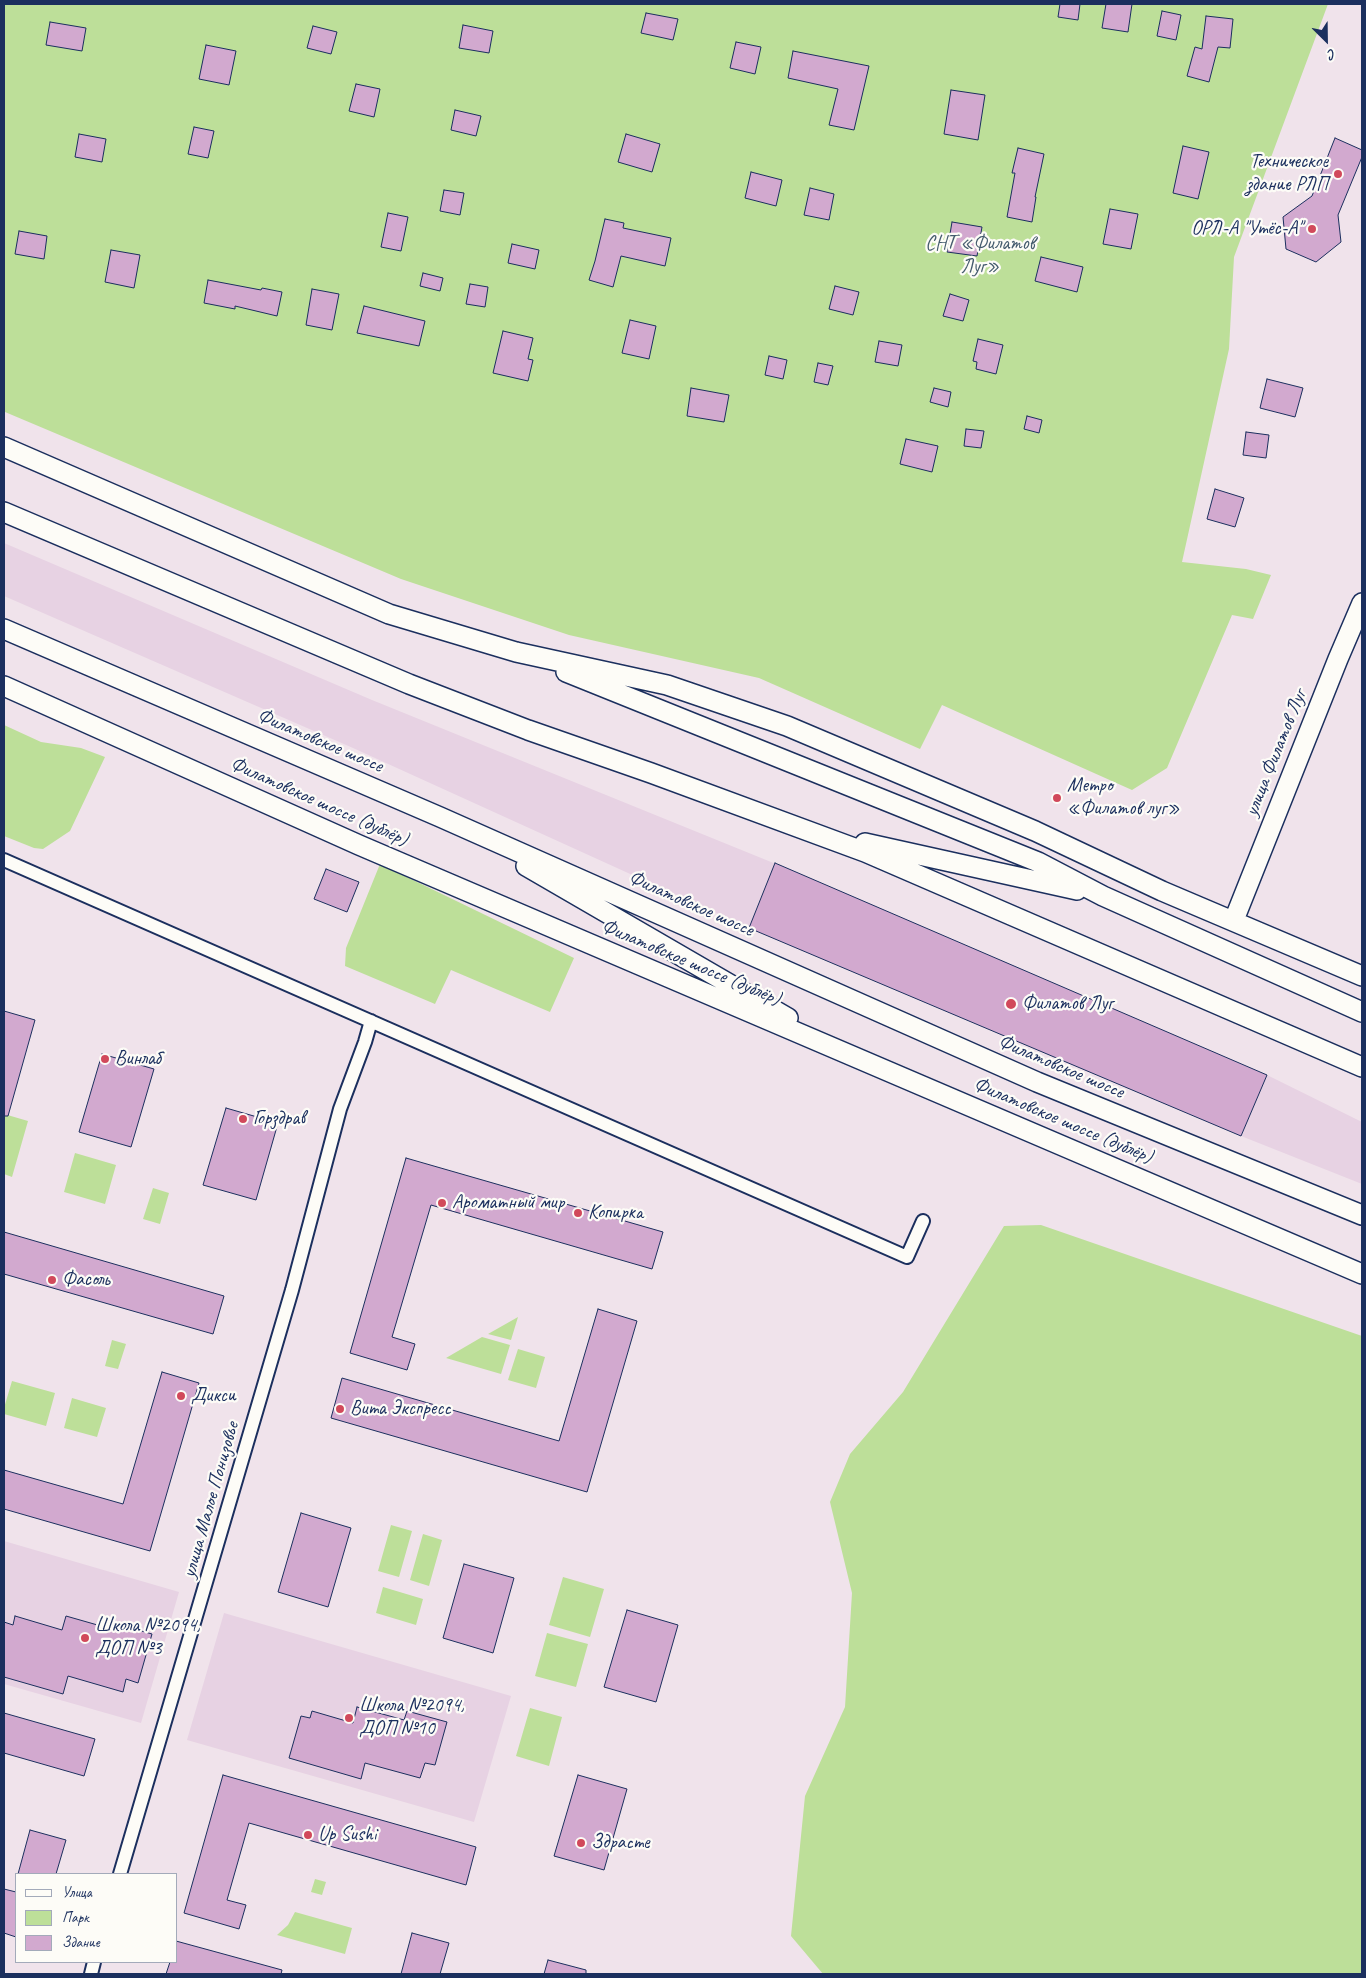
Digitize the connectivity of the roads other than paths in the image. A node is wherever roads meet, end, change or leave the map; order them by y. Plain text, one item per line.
1 (4, 447) edge
2 (4, 512) edge
3 (1362, 603) edge
4 (4, 629) edge
5 (516, 652) junction
6 (4, 686) edge
7 (440, 817) junction
8 (807, 831) junction
9 (4, 860) edge
10 (1103, 896) junction
11 (1234, 920) junction
12 (1362, 976) edge
13 (1362, 1012) edge
14 (371, 1021) junction
15 (863, 1061) junction
16 (1362, 1067) edge
17 (1362, 1215) edge
18 (923, 1221) dead end
19 (1362, 1274) edge
20 (120, 1873) edge

1 - 5 street
2 - 8 street
3 - 11 street, улица Филатов Луг
4 - 7 street, Филатовское шоссе
5 - 10 street
5 - 11 street
6 - 15 street, Филатовское шоссе (дублёр)
7 - 15 street
7 - 17 street, Филатовское шоссе
8 - 10 street
8 - 16 street
9 - 14 street
10 - 13 street
11 - 12 street
14 - 18 street
14 - 20 street, улица Малое Понизовье
15 - 19 street, Филатовское шоссе (дублёр)

